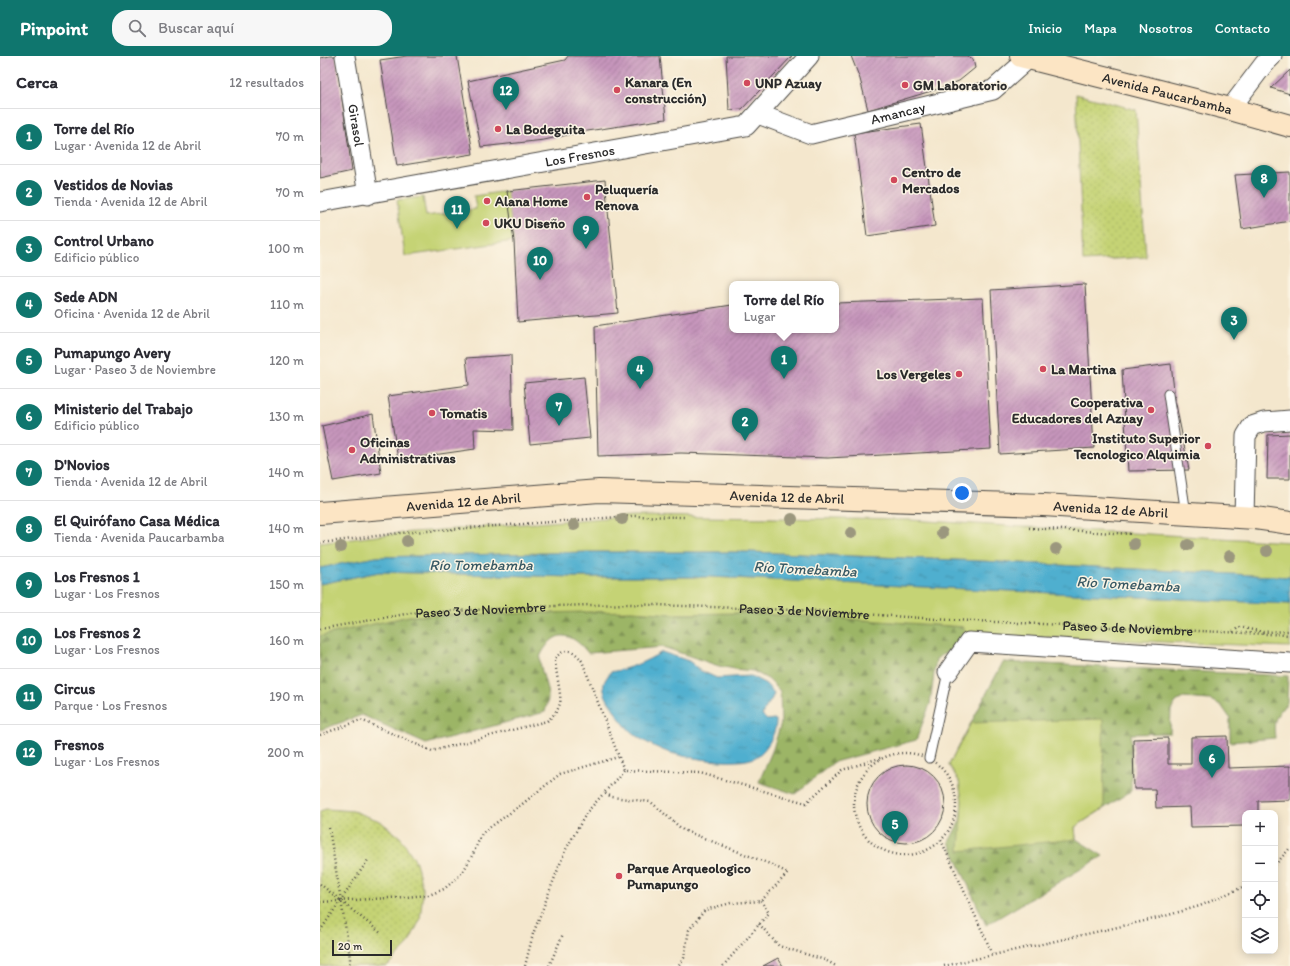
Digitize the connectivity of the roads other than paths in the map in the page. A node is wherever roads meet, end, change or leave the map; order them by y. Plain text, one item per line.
1 (345, 56) edge
2 (809, 56) edge
3 (1272, 56) edge
4 (1025, 57) edge
5 (1230, 109) junction
6 (758, 114) junction
7 (1290, 126) edge
8 (368, 195) junction
9 (320, 202) edge
10 (1168, 394) dead end
11 (1290, 420) edge
12 (1290, 508) edge
13 (320, 513) edge
14 (1186, 514) junction
15 (1249, 518) junction
16 (1290, 523) edge
17 (1290, 663) edge
18 (948, 672) joint
19 (928, 758) road end

1 - 8 street, Girasol
2 - 6 street, Los Fresnos
3 - 5 street
4 - 5 main road, Avenida Paucarbamba
4 - 6 street, Amancay
5 - 7 main road, Avenida Paucarbamba
6 - 8 street, Los Fresnos
8 - 9 street, Los Fresnos
10 - 14 lane
11 - 15 street
12 - 15 main road, Avenida 12 de Abril
13 - 14 main road, Avenida 12 de Abril
14 - 15 main road, Avenida 12 de Abril
15 - 16 main road, Avenida 12 de Abril
17 - 18 street, Paseo 3 de Noviembre
18 - 19 lane

